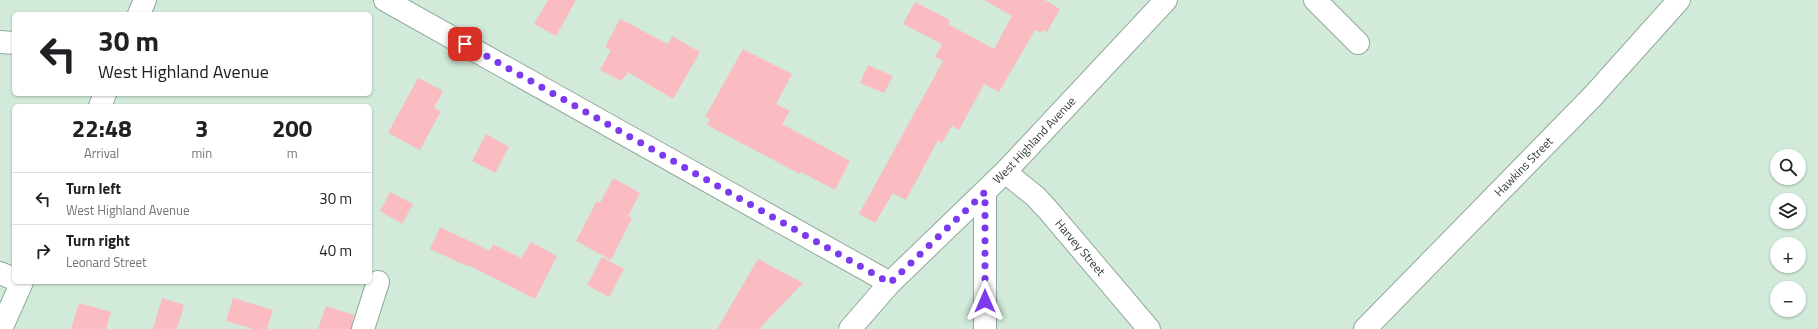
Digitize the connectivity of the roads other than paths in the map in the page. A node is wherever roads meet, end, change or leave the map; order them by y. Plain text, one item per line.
1 (145, 0) edge
2 (385, 0) edge
3 (1315, 0) edge
4 (1679, 0) edge
5 (1158, 2) edge
6 (140, 12) edge
7 (0, 42) edge
8 (12, 43) edge
9 (1358, 43) dead end
10 (1006, 172) junction
11 (985, 192) junction
12 (0, 273) edge
13 (12, 278) edge
14 (378, 282) dead end
15 (890, 283) junction
16 (21, 284) edge
17 (1, 329) edge
18 (363, 329) edge
19 (850, 329) edge
20 (985, 329) edge
21 (1149, 329) edge
22 (1365, 329) edge

1 - 6 street
2 - 15 street
3 - 9 street
4 - 22 street, Hawkins Street
5 - 10 street, West Highland Avenue
7 - 8 street
10 - 11 street, West Highland Avenue
10 - 21 street, Harvey Street
11 - 15 street, West Highland Avenue
11 - 20 street
12 - 13 street
14 - 18 street
15 - 19 street, West Highland Avenue
16 - 17 street

